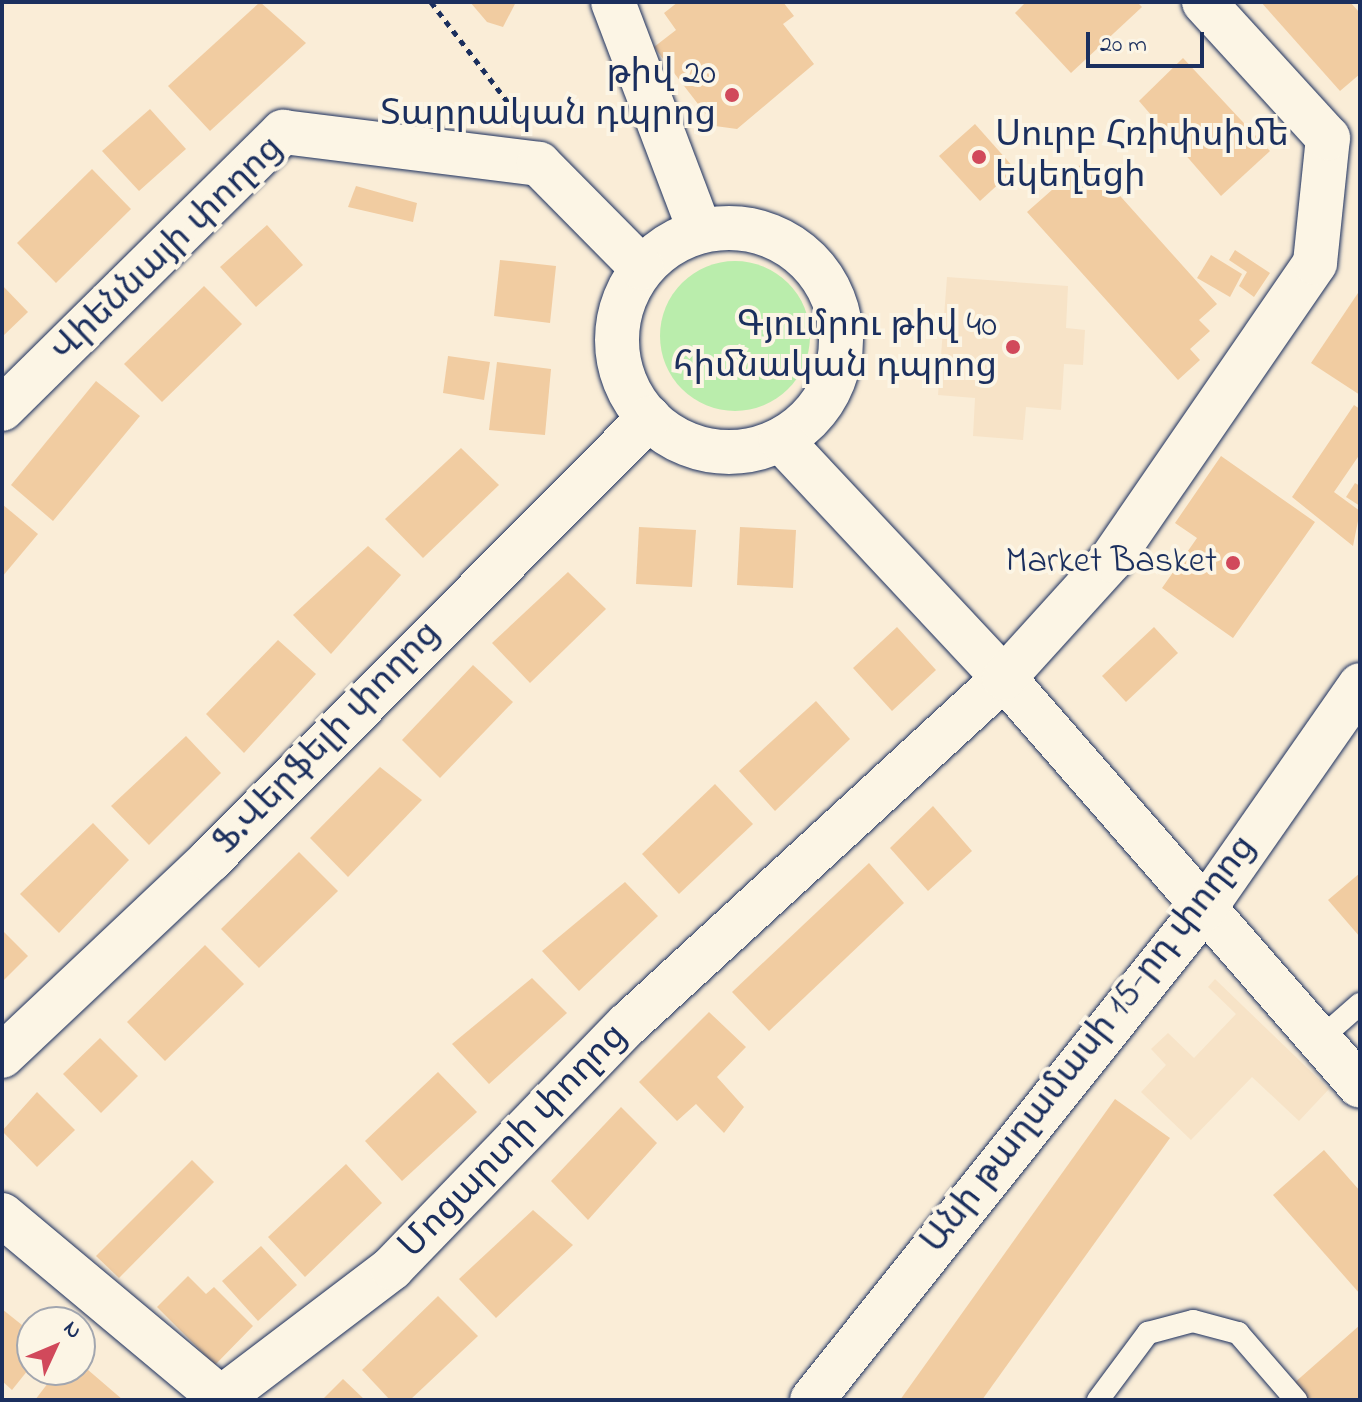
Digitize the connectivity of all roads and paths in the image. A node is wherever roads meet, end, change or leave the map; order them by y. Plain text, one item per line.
1 (431, 2) edge
2 (613, 2) edge
3 (1204, 2) edge
4 (539, 164) junction
5 (700, 231) junction
6 (642, 268) junction
7 (2, 409) edge
8 (649, 418) junction
9 (781, 440) junction
10 (1004, 678) junction
11 (1360, 685) edge
12 (1204, 909) junction
13 (1360, 1004) edge
14 (1320, 1039) junction
15 (2, 1056) edge
16 (1360, 1086) edge
17 (2, 1215) edge
18 (812, 1400) edge
19 (1098, 1400) edge
20 (1296, 1400) edge

1 - 4 path
2 - 5 street
3 - 10 street
4 - 6 street
4 - 7 street, Վիեննայի փողոց
5 - 6 street
5 - 9 street
6 - 8 street
8 - 9 street
8 - 15 street, Ֆ.Վերֆելի փողոց
9 - 10 street
10 - 12 street
10 - 17 street, Մոցարտի փողոց
11 - 12 street, Անի թաղամասի 15-րդ փողոց
12 - 14 street
12 - 18 street, Անի թաղամասի 15-րդ փողոց
13 - 14 lane
14 - 16 street
19 - 20 lane

